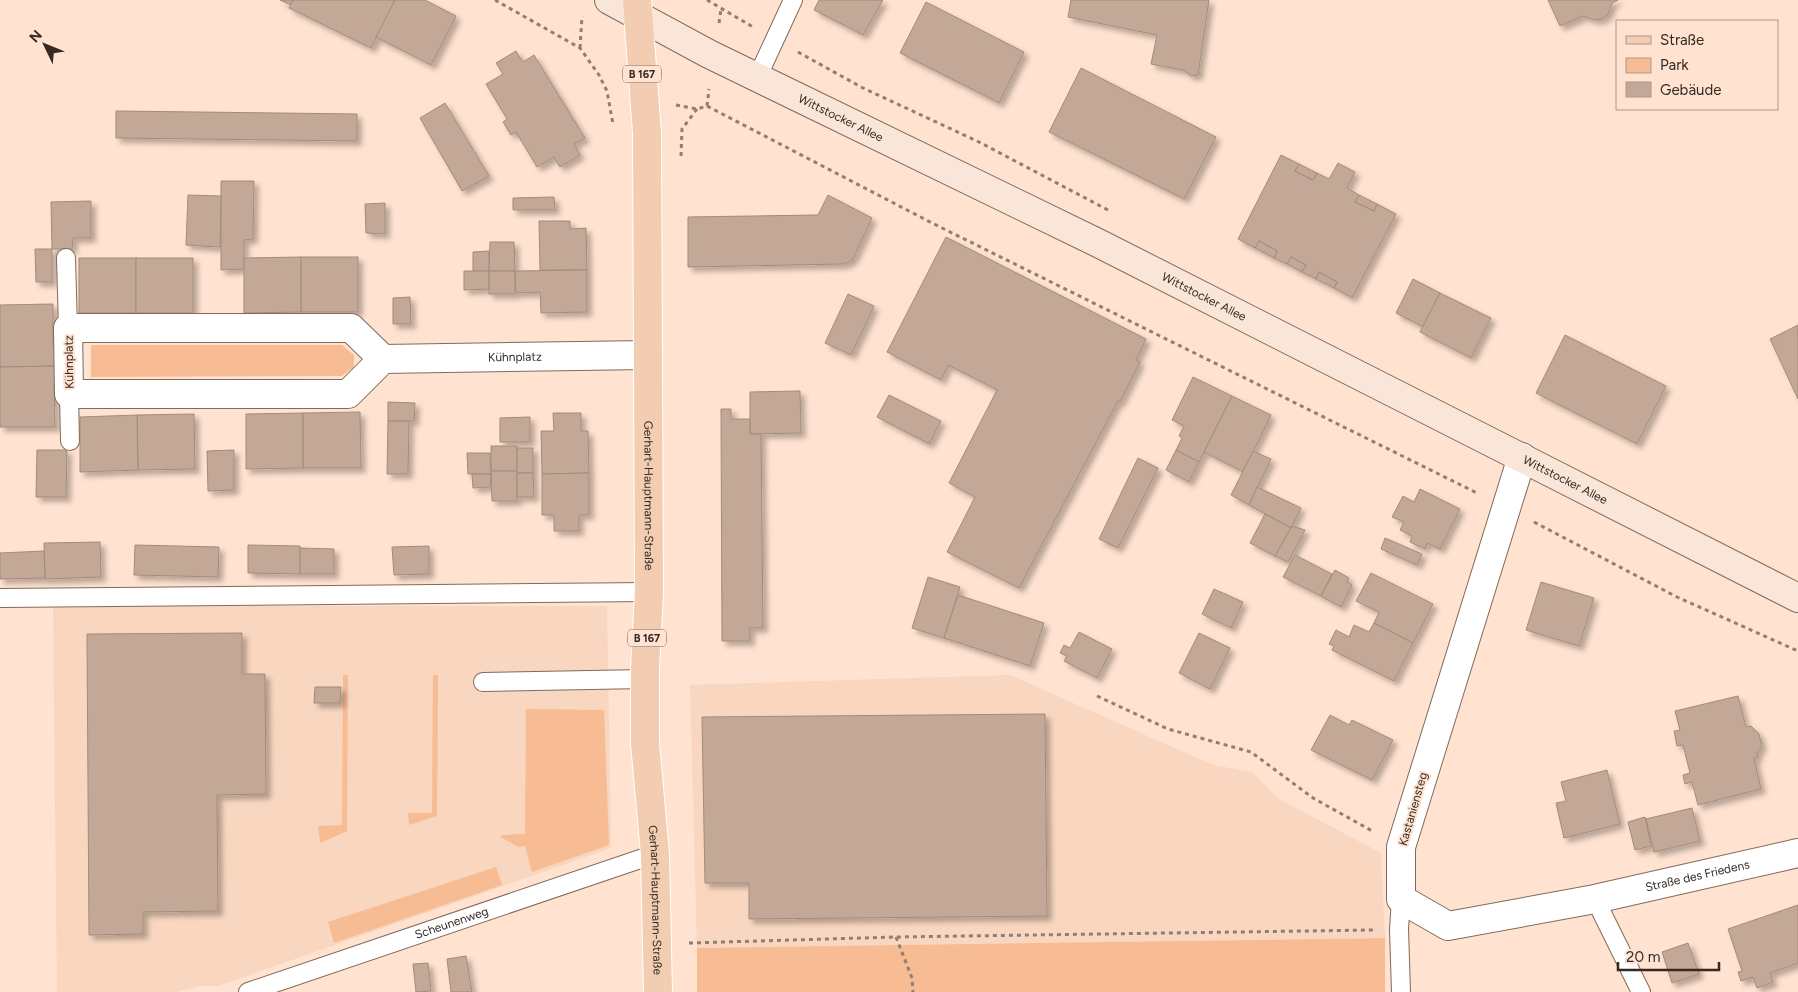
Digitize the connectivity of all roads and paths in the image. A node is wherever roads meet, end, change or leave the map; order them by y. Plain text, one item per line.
1 (495, 0) edge
2 (609, 0) edge
3 (707, 0) edge
4 (793, 0) edge
5 (637, 8) edge
6 (721, 9) dead end
7 (582, 10) dead end
8 (580, 48) junction
9 (757, 78) junction
10 (607, 91) dead end
11 (697, 109) dead end
12 (66, 258) dead end
13 (68, 328) junction
14 (647, 355) junction
15 (383, 359) junction
16 (69, 394) junction
17 (70, 441) dead end
18 (1522, 457) junction
19 (1506, 508) junction
20 (650, 592) junction
21 (0, 598) edge
22 (1798, 598) edge
23 (1798, 652) edge
24 (645, 679) junction
25 (483, 682) dead end
26 (1097, 696) dead end
27 (1401, 847) junction
28 (1798, 852) edge
29 (655, 854) junction
30 (1401, 899) junction
31 (1595, 899) junction
32 (1399, 929) junction
33 (896, 937) junction
34 (689, 943) dead end
35 (248, 992) edge
36 (658, 992) edge
37 (913, 992) edge
38 (1401, 992) edge
39 (1641, 992) edge

1 - 8 path
2 - 5 main road, Wittstocker Allee
3 - 6 path
4 - 9 lane
5 - 9 main road, Wittstocker Allee
5 - 14 main road, Gerhart-Hauptmann-Straße / B 167
7 - 8 path
8 - 10 path
9 - 18 main road, Wittstocker Allee
11 - 19 path
12 - 13 lane
13 - 15 street, Kühnplatz
13 - 16 street, Kühnplatz
14 - 15 street, Kühnplatz
14 - 20 main road, Gerhart-Hauptmann-Straße / B 167
15 - 16 street, Kühnplatz
16 - 17 lane
18 - 19 street, Kastaniensteg
18 - 22 main road, Wittstocker Allee
19 - 23 path
19 - 27 street, Kastaniensteg
20 - 21 lane
20 - 24 main road, Gerhart-Hauptmann-Straße / B 167
24 - 25 lane
24 - 29 main road, Gerhart-Hauptmann-Straße / B 167
26 - 27 path
27 - 30 street, Kastaniensteg
28 - 31 street, Straße des Friedens
29 - 35 lane, Scheunenweg
29 - 36 main road, Gerhart-Hauptmann-Straße / B 167
30 - 31 street
30 - 32 lane
31 - 39 lane
32 - 33 path
32 - 38 lane
33 - 34 path
33 - 37 path

